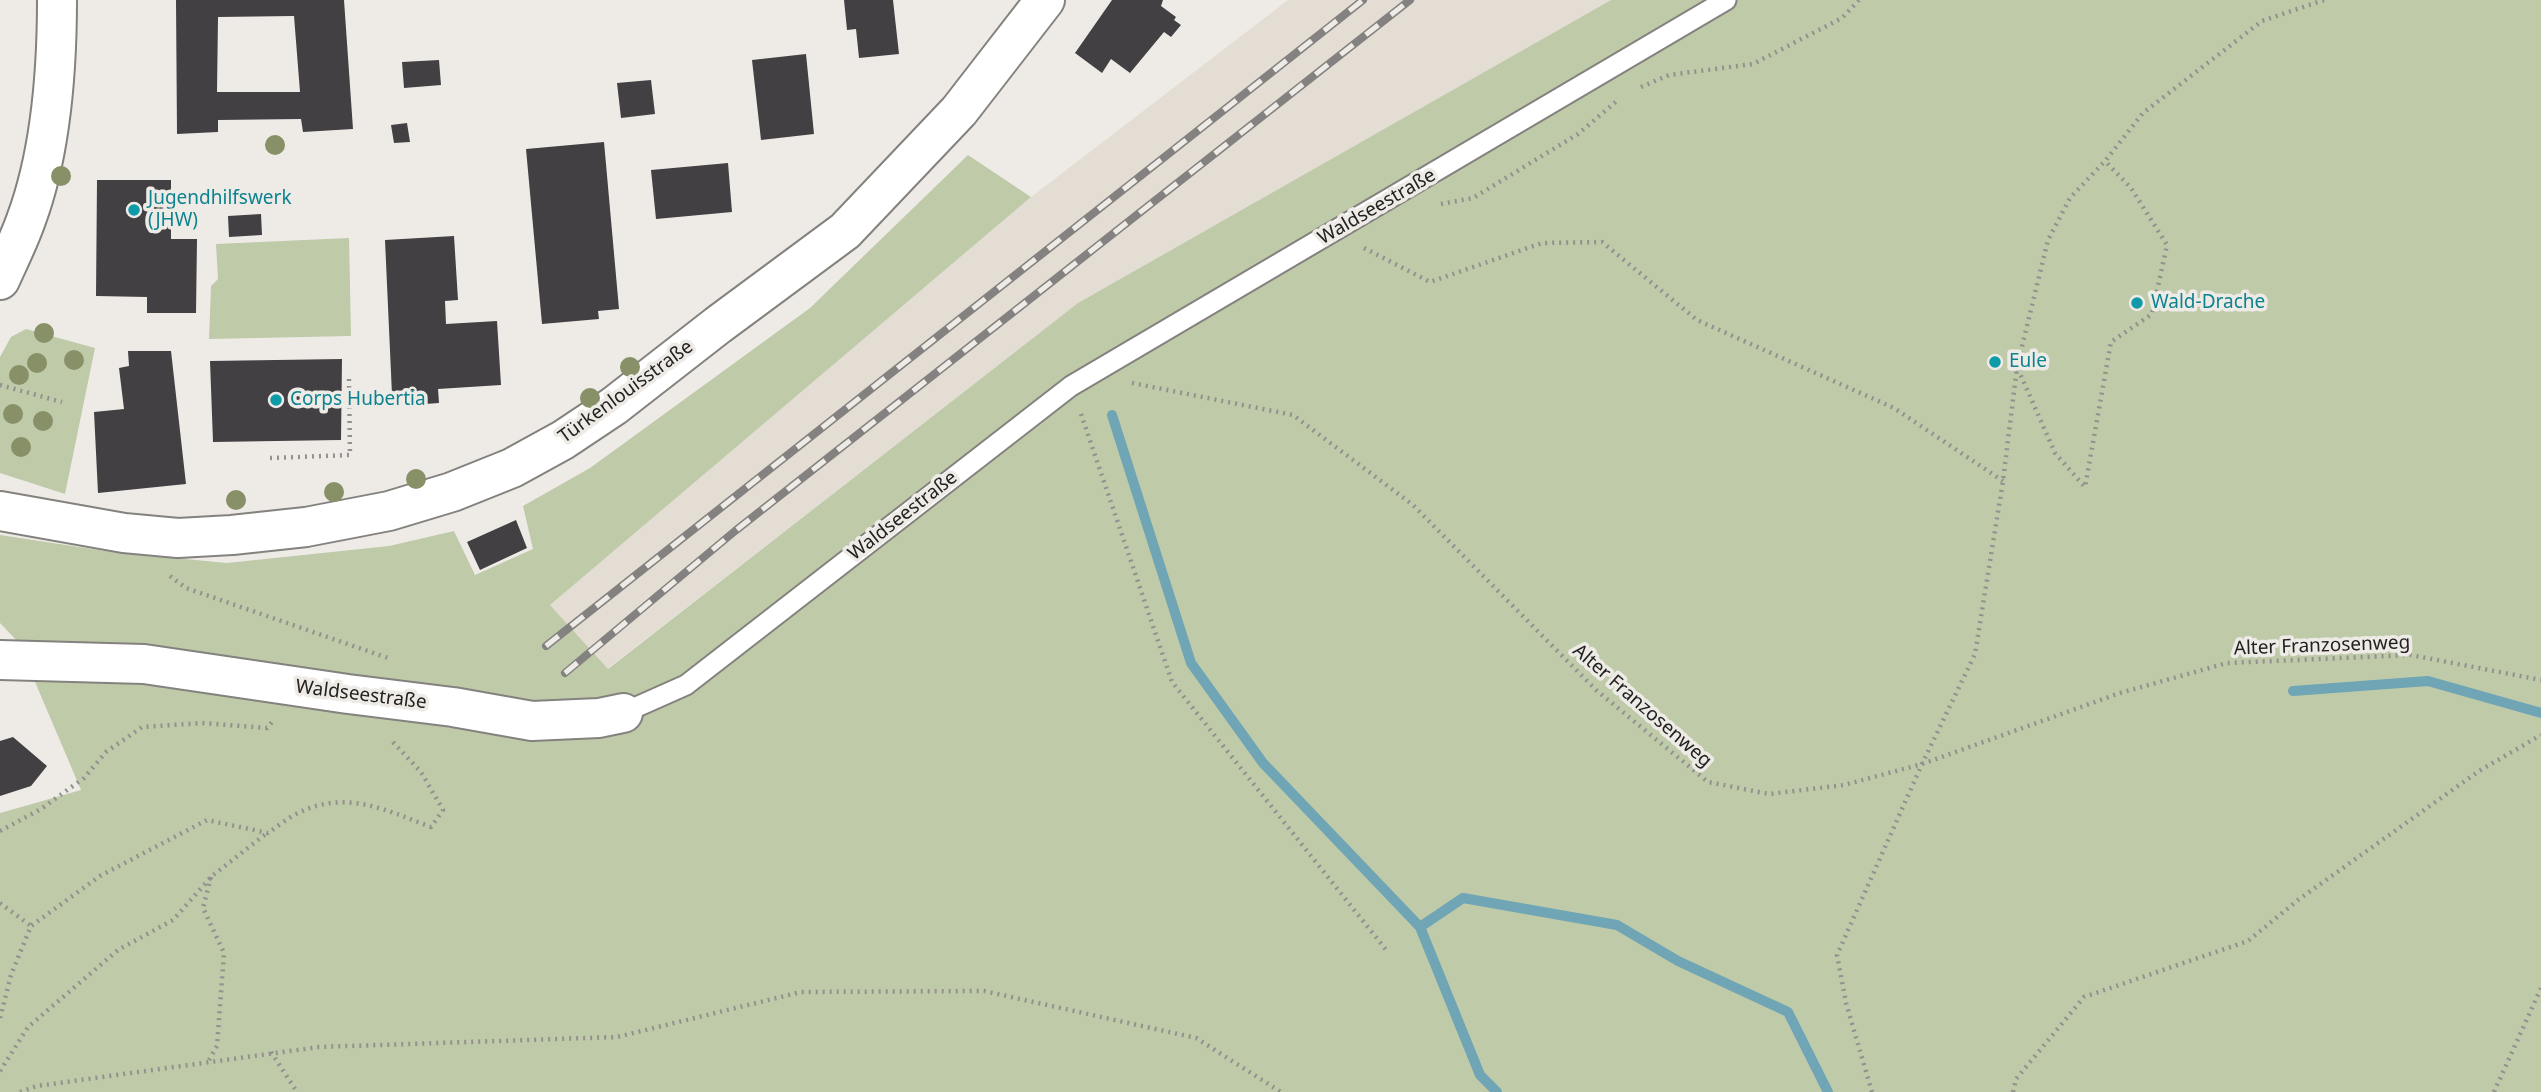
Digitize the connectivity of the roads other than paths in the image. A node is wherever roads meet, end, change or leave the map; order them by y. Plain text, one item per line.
1 (57, 0) edge
2 (1045, 0) edge
3 (1726, 0) edge
4 (0, 280) edge
5 (0, 511) edge
6 (0, 660) edge
7 (623, 712) joint

1 - 4 street
2 - 5 street, Türkenlouisstraße
3 - 7 lane, Waldseestraße
6 - 7 street, Waldseestraße

